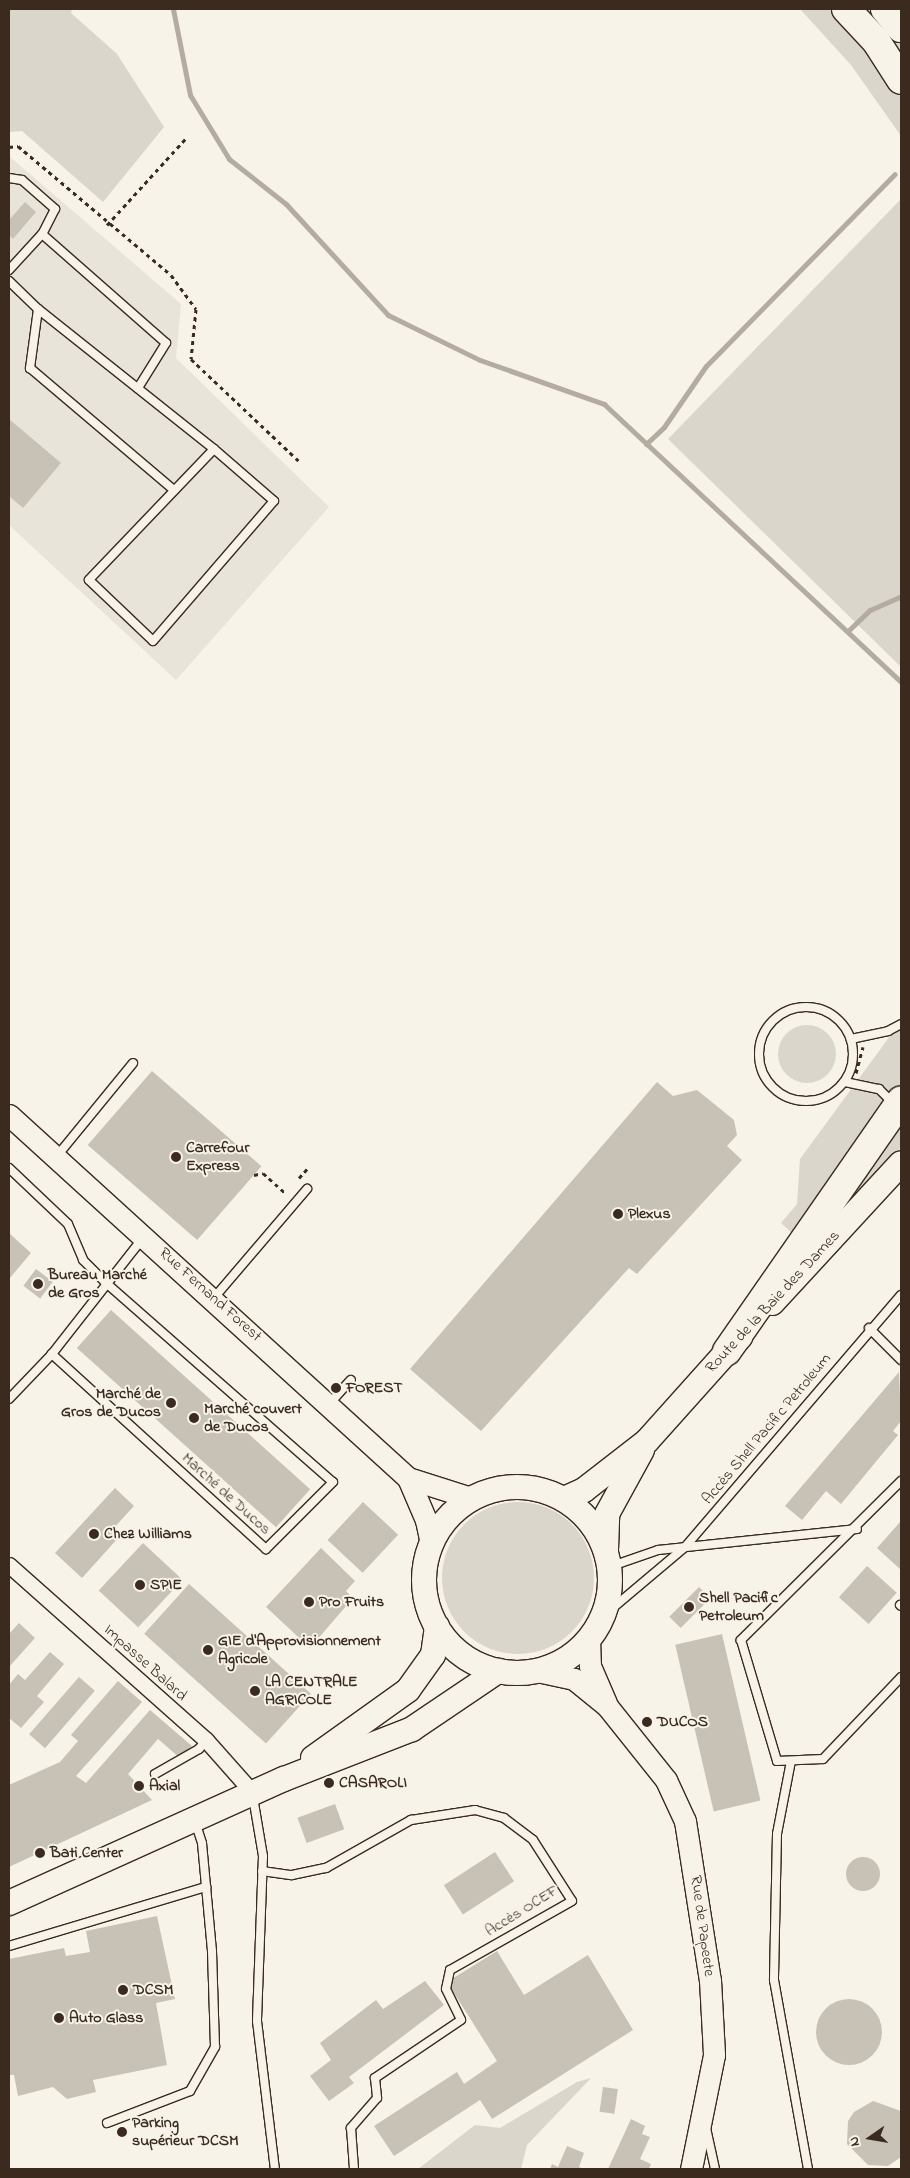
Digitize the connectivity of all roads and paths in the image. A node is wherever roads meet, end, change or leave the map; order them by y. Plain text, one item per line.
1 (846, 9) edge
2 (885, 9) edge
3 (901, 28) edge
4 (901, 80) edge
5 (187, 137) dead end
6 (9, 147) edge
7 (9, 178) edge
8 (107, 225) junction
9 (42, 234) junction
10 (9, 270) edge
11 (9, 282) edge
12 (38, 309) junction
13 (138, 388) junction
14 (214, 449) junction
15 (299, 462) dead end
16 (174, 490) junction
17 (901, 1024) edge
18 (851, 1039) junction
19 (871, 1046) dead end
20 (133, 1063) dead end
21 (845, 1082) junction
22 (853, 1085) dead end
23 (899, 1105) edge
24 (9, 1116) edge
25 (56, 1158) junction
26 (901, 1163) edge
27 (9, 1168) edge
28 (254, 1175) dead end
29 (307, 1188) dead end
30 (286, 1194) dead end
31 (144, 1237) junction
32 (106, 1282) junction
33 (901, 1295) edge
34 (213, 1299) junction
35 (869, 1328) junction
36 (727, 1351) junction
37 (52, 1354) junction
38 (901, 1360) edge
39 (351, 1380) dead end
40 (9, 1399) edge
41 (330, 1403) junction
42 (646, 1441) junction
43 (408, 1478) junction
44 (901, 1481) edge
45 (471, 1498) junction
46 (564, 1499) junction
47 (857, 1529) junction
48 (431, 1544) junction
49 (685, 1547) junction
50 (607, 1559) junction
51 (9, 1565) edge
52 (602, 1617) junction
53 (436, 1626) junction
54 (589, 1639) junction
55 (498, 1671) junction
56 (537, 1671) junction
57 (901, 1676) edge
58 (607, 1706) junction
59 (206, 1740) junction
60 (791, 1761) junction
61 (155, 1774) dead end
62 (284, 1779) junction
63 (253, 1793) junction
64 (194, 1819) junction
65 (262, 1871) junction
66 (206, 1887) junction
67 (9, 1903) edge
68 (9, 1946) edge
69 (703, 2119) junction
70 (107, 2123) dead end
71 (690, 2168) edge
72 (276, 2169) edge
73 (354, 2169) edge
74 (715, 2169) edge
75 (808, 2169) edge

1 - 4 highway
2 - 3 highway
5 - 8 path
6 - 8 path
7 - 9 lane
8 - 15 path
9 - 10 lane
9 - 13 lane
11 - 12 lane
12 - 13 lane
12 - 16 lane
13 - 14 lane
14 - 16 lane
14 - 16 lane
17 - 18 lane
18 - 21 lane
18 - 21 lane
19 - 22 path
20 - 25 lane
21 - 23 lane
23 - 36 highway
24 - 25 street, Rue Fernand Forest
25 - 31 street, Rue Fernand Forest
26 - 36 main road, Route de la Baie des Dames
27 - 32 lane, Marché de Ducos
28 - 30 path
29 - 34 lane
31 - 32 lane
31 - 34 street, Rue Fernand Forest
32 - 37 lane
32 - 37 lane, Marché de Ducos
33 - 35 lane, Accès Shell Pacific Petroleum
34 - 41 street, Rue Fernand Forest
35 - 38 lane
35 - 49 lane, Accès Shell Pacific Petroleum
36 - 42 main road, Route de la Baie des Dames
37 - 40 lane
39 - 41 lane
41 - 43 street, Rue Fernand Forest
42 - 46 main road, Route de la Baie des Dames
42 - 50 main road, Route de la Baie des Dames
43 - 45 street, Rue Fernand Forest
43 - 48 street, Rue Fernand Forest
44 - 47 lane
45 - 46 main road
45 - 48 main road
46 - 50 main road
47 - 49 lane
47 - 60 lane
48 - 53 main road
49 - 50 lane
49 - 52 lane, Accès Shell Pacific Petroleum
50 - 52 main road, Route de la Baie des Dames
51 - 59 street, Impasse Balard
52 - 54 main road
53 - 55 main road
53 - 62 main road
54 - 56 main road
54 - 58 street, Rue de Papeete
55 - 56 main road
55 - 62 main road
56 - 58 street, Rue de Papeete
57 - 60 lane
58 - 69 street, Rue de Papeete
59 - 61 lane
59 - 63 street, Impasse Balard
60 - 75 lane
62 - 63 main road
63 - 64 main road
63 - 65 lane
64 - 66 lane
64 - 67 main road
65 - 72 lane
65 - 73 lane, Accès OCEF
66 - 68 lane
66 - 70 lane
69 - 71 street, Rue de Papeete
69 - 74 lane

